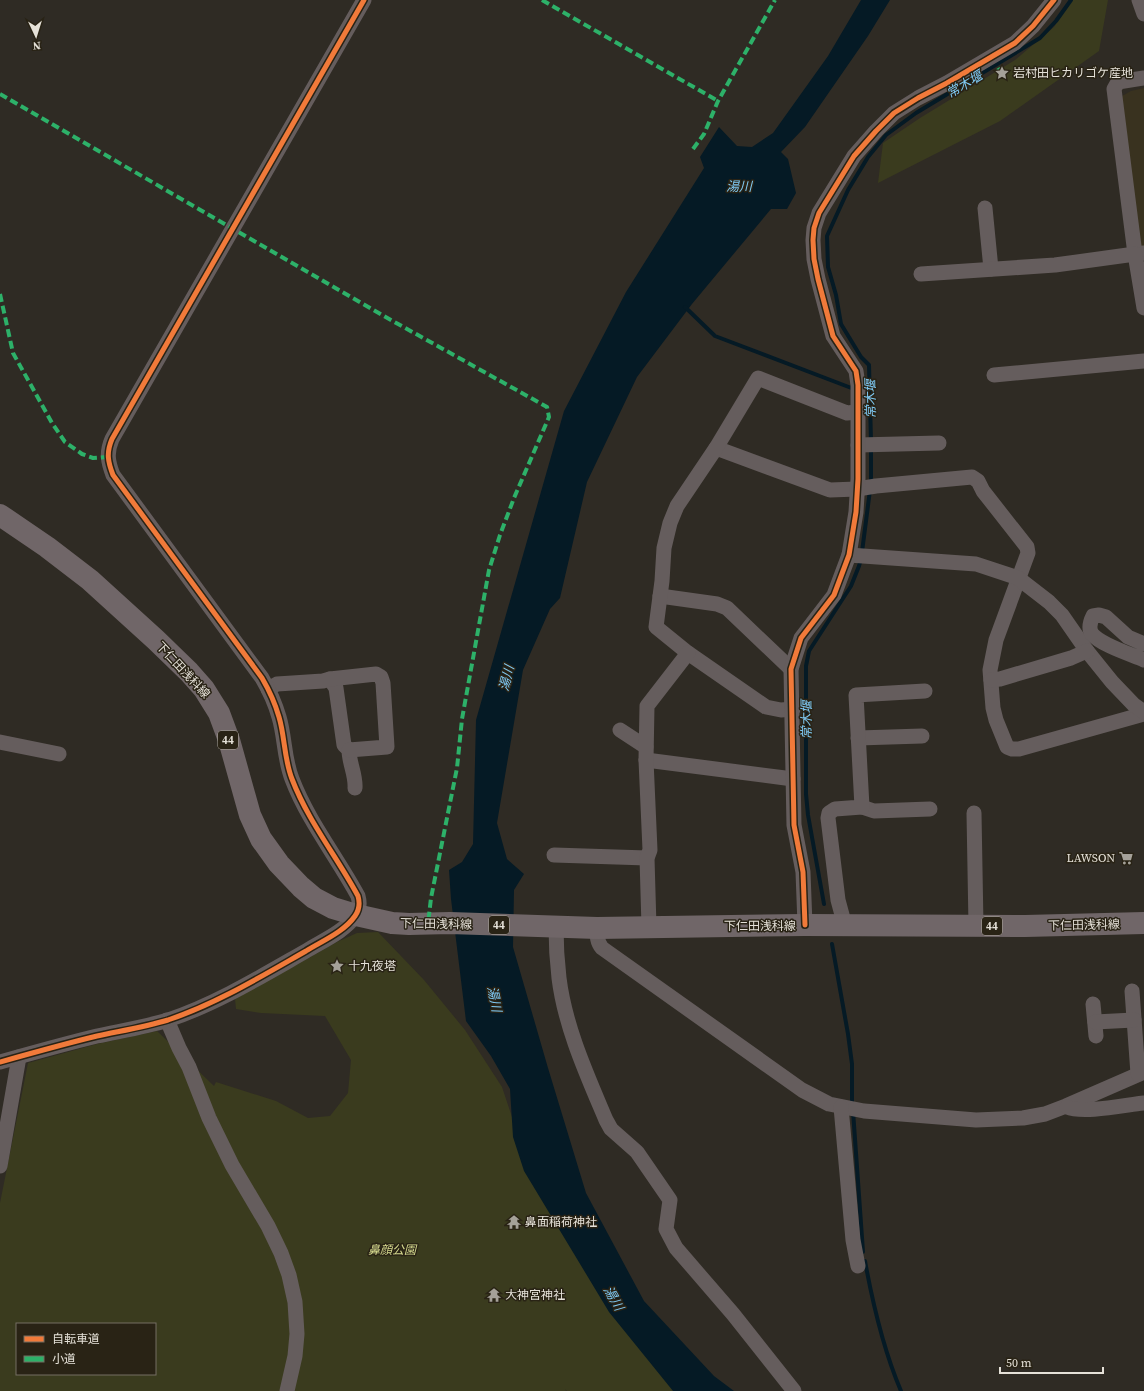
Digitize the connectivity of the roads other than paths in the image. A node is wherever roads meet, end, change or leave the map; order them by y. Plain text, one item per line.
1 (364, 0) edge
2 (1054, 0) edge
3 (1139, 0) edge
4 (1144, 14) edge
5 (1144, 78) edge
6 (984, 208) dead end
7 (1140, 254) edge
8 (991, 269) junction
9 (922, 274) dead end
10 (1144, 308) edge
11 (1144, 362) edge
12 (994, 375) dead end
13 (858, 398) junction
14 (939, 442) dead end
15 (866, 445) junction
16 (716, 448) junction
17 (866, 487) junction
18 (0, 515) edge
19 (858, 556) junction
20 (1018, 578) junction
21 (660, 596) junction
22 (1144, 644) edge
23 (1087, 651) junction
24 (688, 654) junction
25 (1144, 660) edge
26 (791, 669) junction
27 (330, 678) junction
28 (991, 680) junction
29 (268, 689) junction
30 (925, 691) dead end
31 (793, 709) junction
32 (1144, 713) edge
33 (620, 730) dead end
34 (922, 736) dead end
35 (858, 738) junction
36 (0, 742) edge
37 (349, 750) junction
38 (59, 754) dead end
39 (646, 754) junction
40 (794, 779) junction
41 (355, 788) dead end
42 (862, 807) junction
43 (930, 809) dead end
44 (974, 813) dead end
45 (554, 855) dead end
46 (647, 858) junction
47 (356, 915) junction
48 (1144, 924) edge
49 (810, 926) junction
50 (842, 926) junction
51 (976, 926) junction
52 (551, 927) junction
53 (649, 927) junction
54 (597, 928) junction
55 (1132, 991) dead end
56 (1093, 1004) dead end
57 (167, 1020) junction
58 (1134, 1020) junction
59 (19, 1057) junction
60 (0, 1062) edge
61 (1141, 1073) edge
62 (1144, 1103) edge
63 (1066, 1106) junction
64 (848, 1108) junction
65 (0, 1166) edge
66 (858, 1266) dead end
67 (287, 1391) edge
68 (794, 1391) edge

1 - 29 street
2 - 13 street
3 - 4 street
5 - 7 street
6 - 8 street
7 - 8 street
7 - 10 street
8 - 9 street
11 - 12 street
13 - 15 street
13 - 16 street
14 - 15 street
15 - 17 street
16 - 17 street
16 - 21 street
17 - 19 street
17 - 20 street
18 - 47 main road, 下仁田浅科線 / 44
19 - 20 street
19 - 26 street
20 - 23 street
20 - 28 street
21 - 24 street
21 - 26 street
22 - 25 street
23 - 28 street
23 - 32 street
24 - 31 street
24 - 39 street
26 - 31 street
27 - 29 street
27 - 37 street
27 - 37 street
28 - 32 street
29 - 47 street
30 - 35 street
31 - 40 street
33 - 39 street
34 - 35 street
35 - 42 street
36 - 38 street
37 - 41 street
39 - 40 street
39 - 46 street
40 - 49 street
42 - 43 street
42 - 50 street
44 - 51 street
45 - 46 street
46 - 53 street
47 - 52 main road, 下仁田浅科線 / 44
47 - 57 street
48 - 51 main road, 下仁田浅科線 / 44
49 - 50 main road, 下仁田浅科線 / 44
49 - 53 main road, 下仁田浅科線 / 44
50 - 51 main road, 下仁田浅科線 / 44
52 - 54 main road, 下仁田浅科線 / 44
52 - 68 street
53 - 54 main road, 下仁田浅科線 / 44
54 - 64 street
55 - 58 street
56 - 58 street
57 - 59 street
57 - 67 street
58 - 61 street
59 - 60 street
59 - 65 street
61 - 63 street
62 - 63 street
63 - 64 street
64 - 66 street

